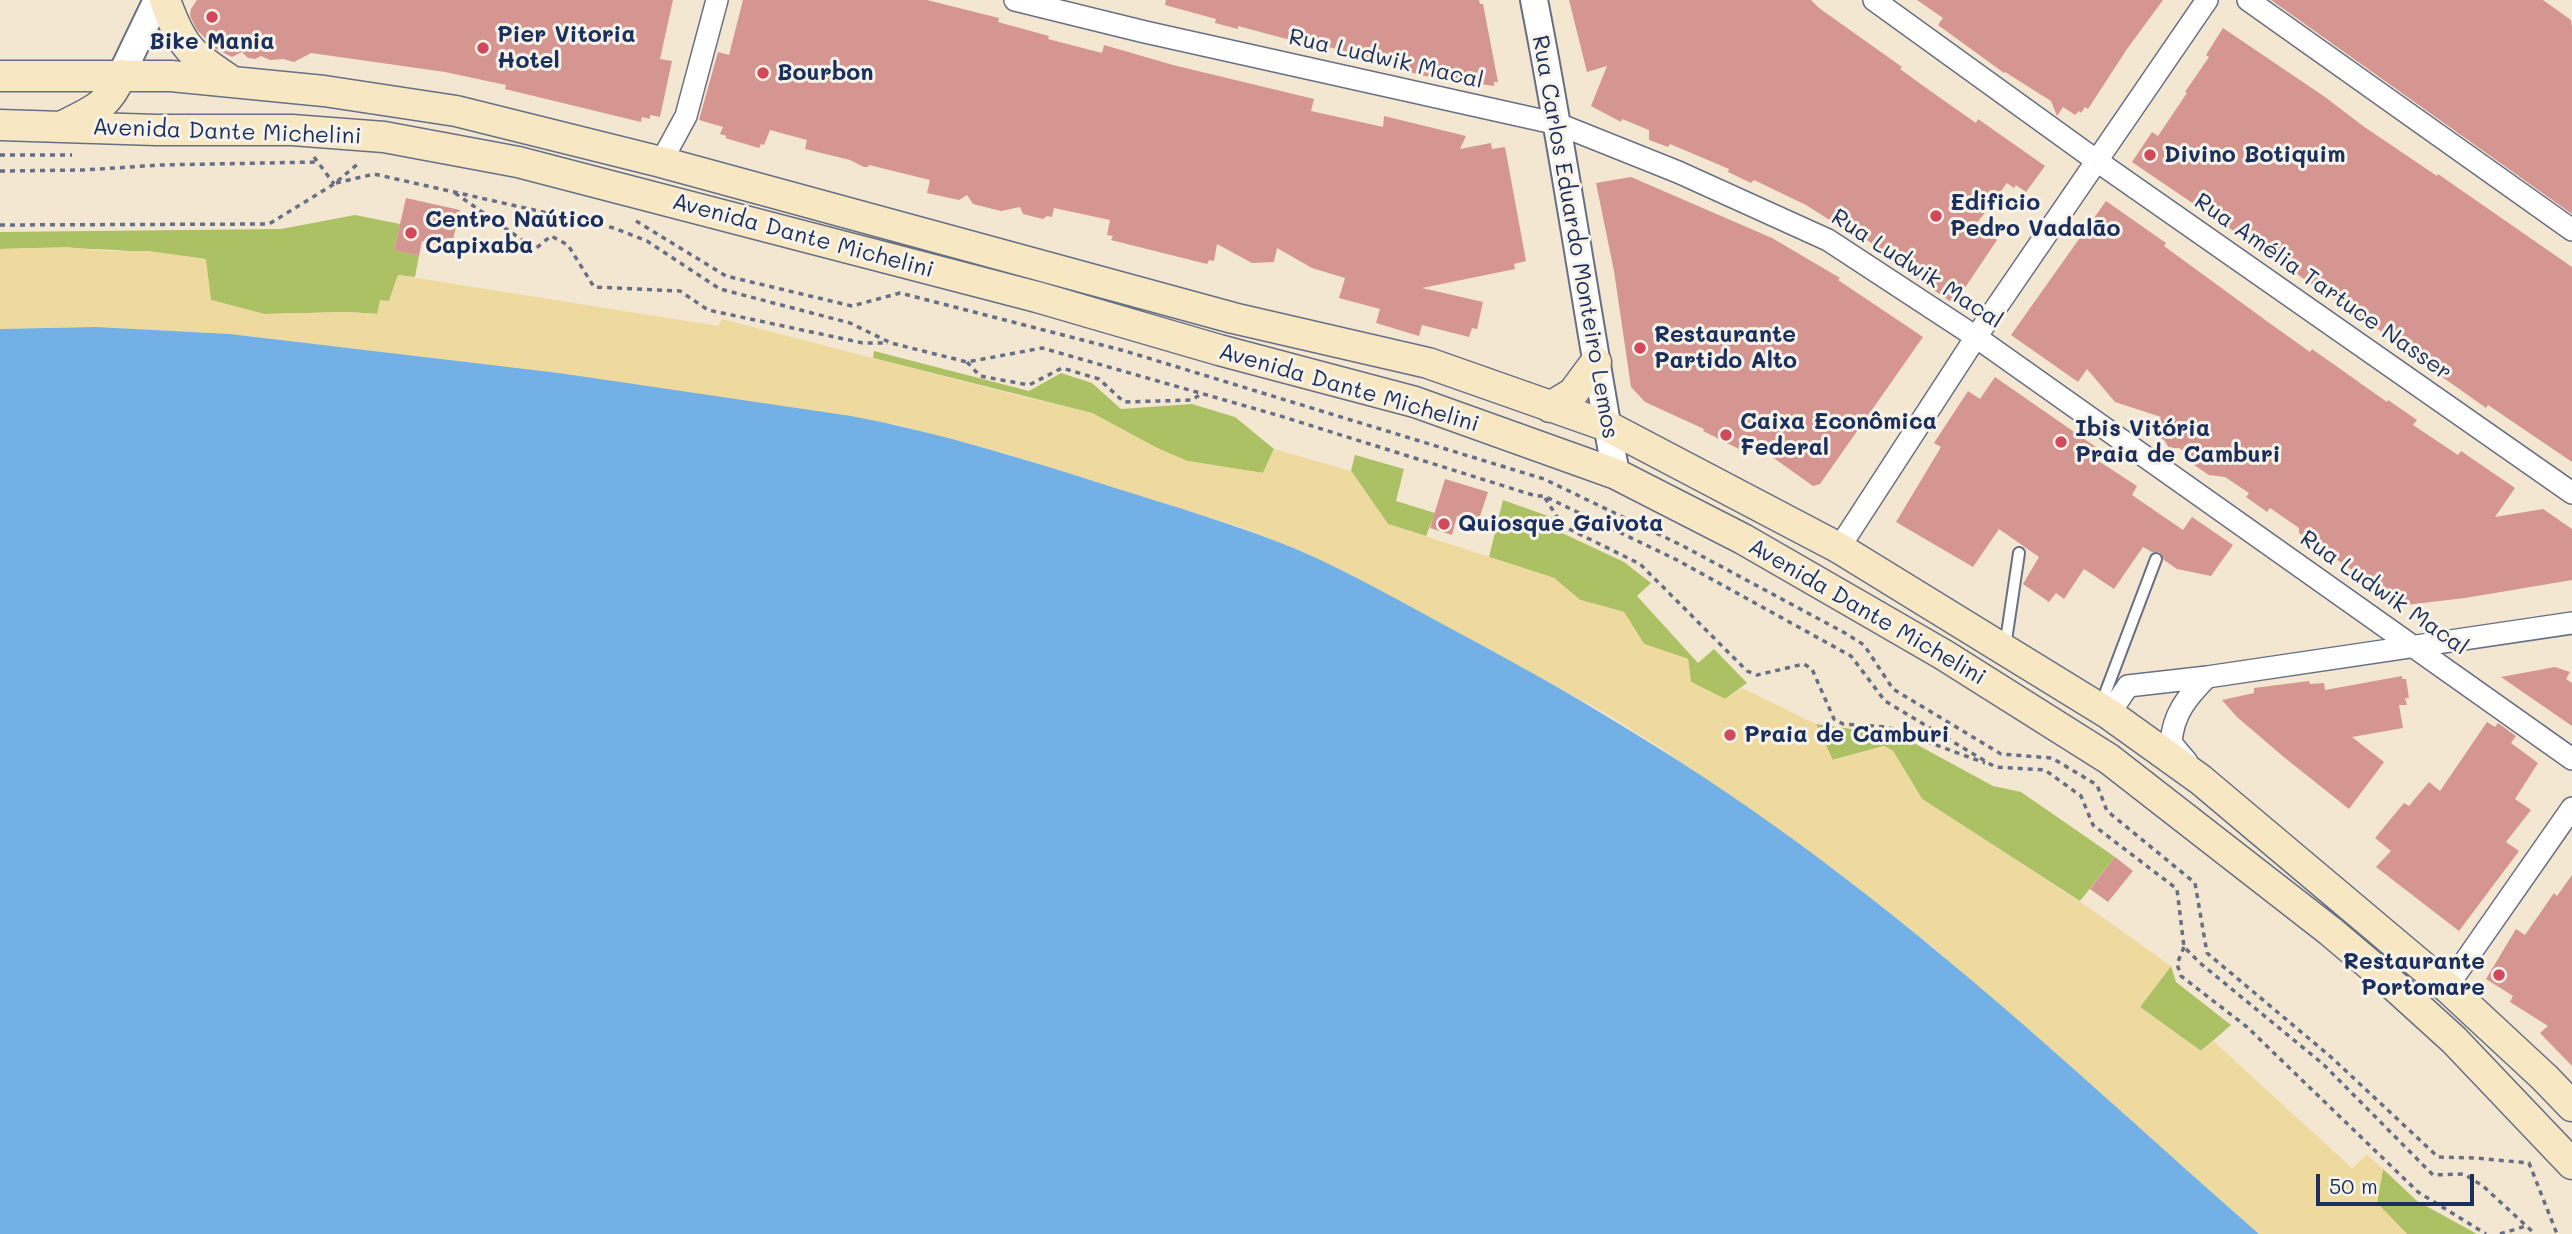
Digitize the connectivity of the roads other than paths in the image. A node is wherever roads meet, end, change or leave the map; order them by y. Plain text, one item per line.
1 (157, 0) edge
2 (165, 0) edge
3 (717, 0) edge
4 (1015, 0) edge
5 (1534, 0) edge
6 (1874, 0) edge
7 (2207, 0) edge
8 (2248, 0) edge
9 (121, 75) junction
10 (0, 76) edge
11 (232, 82) junction
12 (293, 89) junction
13 (1559, 124) junction
14 (0, 125) edge
15 (60, 127) junction
16 (292, 130) junction
17 (2097, 161) junction
18 (662, 162) junction
19 (2572, 230) edge
20 (1976, 337) junction
21 (1596, 362) junction
22 (1550, 407) junction
23 (1607, 426) junction
24 (1616, 474) junction
25 (2572, 493) edge
26 (1839, 548) junction
27 (2020, 553) dead end
28 (2156, 559) dead end
29 (2572, 623) edge
30 (2413, 646) junction
31 (2005, 648) junction
32 (2207, 677) junction
33 (2104, 711) junction
34 (2572, 759) edge
35 (2202, 780) junction
36 (2572, 808) edge
37 (2447, 987) junction
38 (2572, 1106) edge
39 (2572, 1164) edge

1 - 9 street
2 - 11 main road
3 - 18 street
4 - 13 street, Rua Ludwik Macal
5 - 13 street, Rua Carlos Eduardo Monteiro Lemos
6 - 17 street, Rua Amélia Tartuce Nasser
7 - 17 street
8 - 19 street
9 - 10 main road, Avenida Dante Michelini
9 - 11 main road, Avenida Dante Michelini
9 - 15 main road
11 - 12 main road, Avenida Dante Michelini
12 - 16 main road
12 - 18 main road, Avenida Dante Michelini
13 - 20 street, Rua Ludwik Macal
13 - 21 street, Rua Carlos Eduardo Monteiro Lemos
14 - 15 main road, Avenida Dante Michelini
15 - 16 main road, Avenida Dante Michelini
16 - 24 main road, Avenida Dante Michelini
17 - 20 street
17 - 25 street, Rua Amélia Tartuce Nasser
18 - 22 main road, Avenida Dante Michelini
20 - 26 street
20 - 30 street, Rua Ludwik Macal
21 - 22 main road
21 - 23 street, Rua Carlos Eduardo Monteiro Lemos
22 - 23 main road, Avenida Dante Michelini
23 - 24 street, Rua Carlos Eduardo Monteiro Lemos
23 - 26 main road, Avenida Dante Michelini
24 - 39 main road, Avenida Dante Michelini
26 - 31 main road, Avenida Dante Michelini
27 - 31 lane
28 - 33 lane
29 - 30 street
30 - 32 street
30 - 34 street, Rua Ludwik Macal
31 - 33 main road, Avenida Dante Michelini
32 - 33 street
32 - 35 street
33 - 35 main road, Avenida Dante Michelini
35 - 37 main road, Avenida Dante Michelini
36 - 37 street
37 - 38 main road, Avenida Dante Michelini

